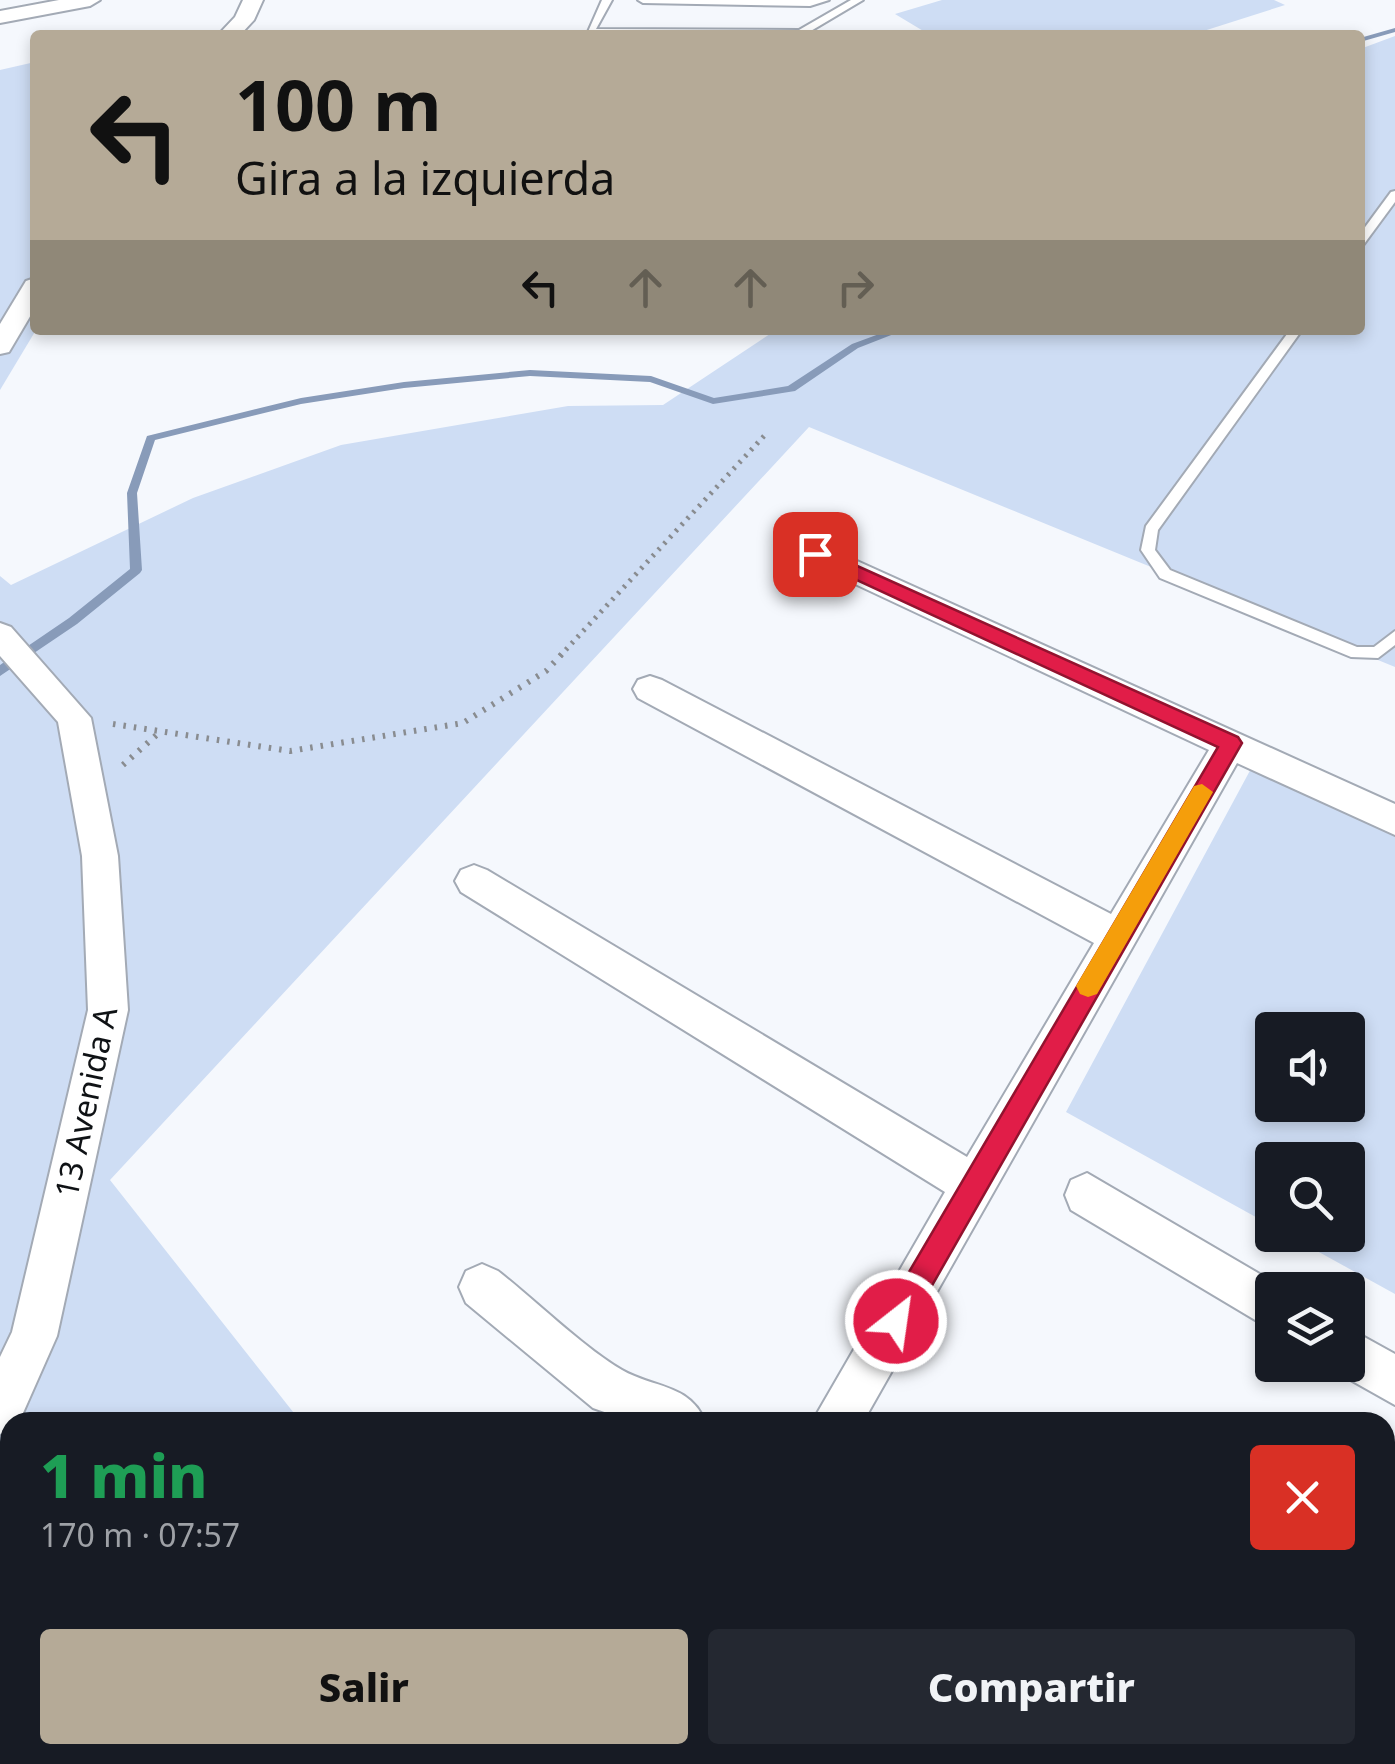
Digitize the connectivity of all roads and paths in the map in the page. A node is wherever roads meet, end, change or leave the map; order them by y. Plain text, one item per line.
1 (90, 0) edge
2 (254, 0) edge
3 (607, 0) edge
4 (644, 0) edge
5 (824, 0) edge
6 (858, 0) edge
7 (0, 17) edge
8 (233, 30) edge
9 (592, 30) edge
10 (806, 30) edge
11 (1395, 194) edge
12 (1365, 235) edge
13 (30, 295) edge
14 (1292, 335) edge
15 (0, 346) edge
16 (764, 435) dead end
17 (815, 554) dead end
18 (1395, 636) edge
19 (16, 654) edge
20 (650, 688) dead end
21 (74, 718) junction
22 (1231, 743) junction
23 (1395, 820) edge
24 (474, 881) dead end
25 (1117, 936) junction
26 (974, 1186) junction
27 (1088, 1195) dead end
28 (482, 1288) dead end
29 (1255, 1297) edge
30 (1365, 1362) edge
31 (1395, 1381) edge
32 (614, 1407) edge
33 (0, 1410) edge
34 (666, 1412) edge
35 (842, 1412) edge

1 - 7 street
2 - 8 street
3 - 9 lane
4 - 5 lane
6 - 10 lane
11 - 12 lane
13 - 15 street
14 - 18 lane
16 - 21 path
17 - 22 street
19 - 21 street
20 - 25 street
21 - 33 street, 13 Avenida A
22 - 23 street
22 - 25 street
24 - 26 street
25 - 26 street
26 - 35 street
27 - 29 street
28 - 32 street
30 - 31 street
32 - 34 street

